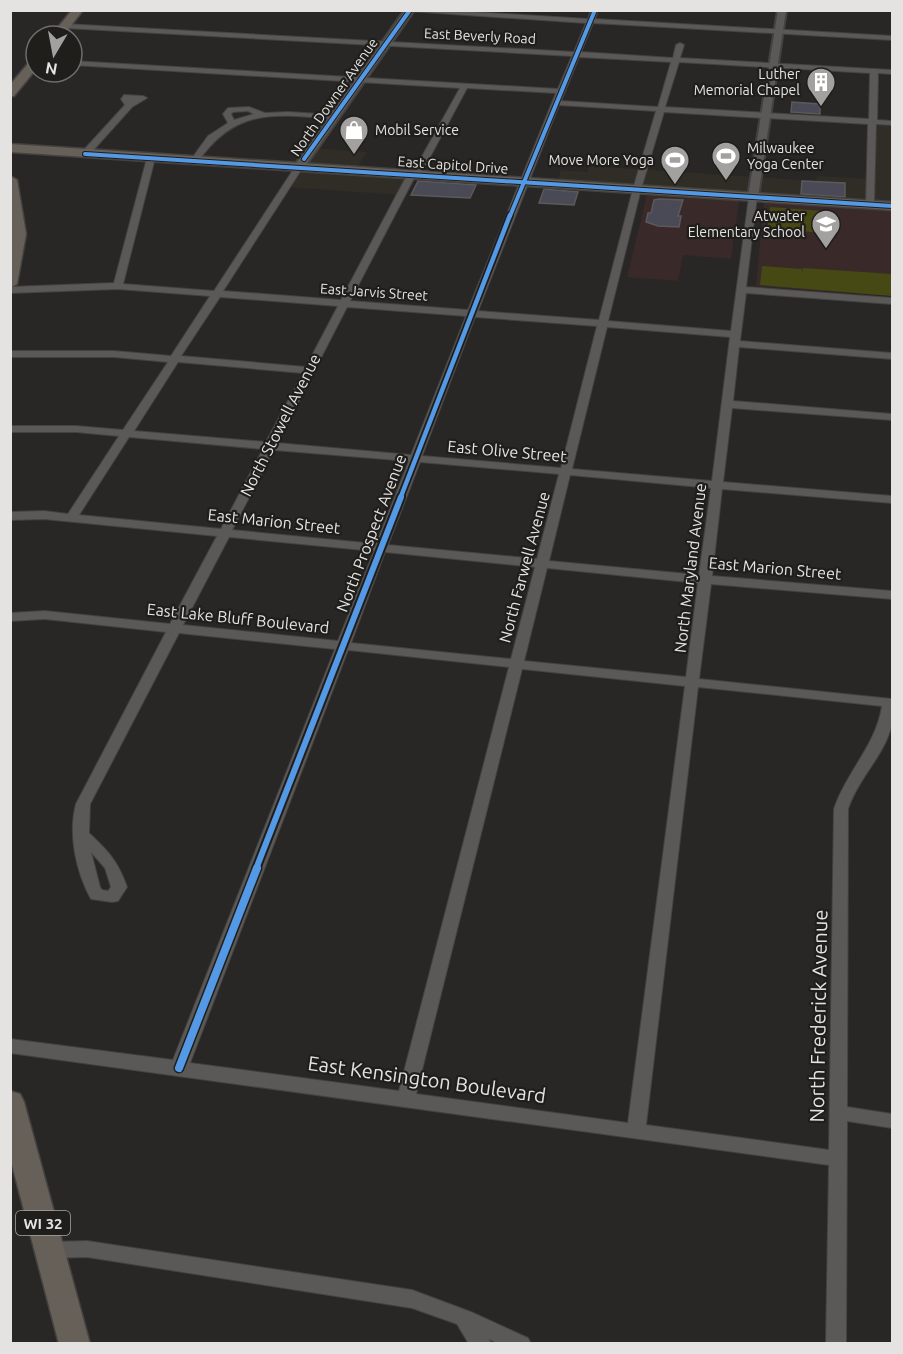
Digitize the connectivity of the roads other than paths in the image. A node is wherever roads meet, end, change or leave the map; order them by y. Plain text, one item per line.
1 (78, 10) edge
2 (396, 10) edge
3 (782, 10) edge
4 (410, 11) edge
5 (593, 16) edge
6 (67, 24) edge
7 (84, 27) edge
8 (778, 31) junction
9 (892, 38) edge
10 (385, 44) junction
11 (680, 45) dead end
12 (577, 55) junction
13 (675, 60) junction
14 (84, 64) edge
15 (774, 65) junction
16 (874, 71) junction
17 (892, 72) edge
18 (24, 76) edge
19 (361, 79) junction
20 (465, 86) junction
21 (10, 93) edge
22 (559, 97) junction
23 (129, 105) dead end
24 (661, 109) junction
25 (265, 116) junction
26 (766, 116) junction
27 (335, 117) junction
28 (872, 122) junction
29 (232, 123) junction
30 (892, 123) edge
31 (10, 148) edge
32 (84, 154) junction
33 (151, 158) junction
34 (194, 161) junction
35 (299, 167) junction
36 (414, 175) junction
37 (10, 180) edge
38 (524, 182) junction
39 (637, 189) junction
40 (753, 197) junction
41 (870, 204) junction
42 (892, 206) edge
43 (10, 284) edge
44 (118, 286) junction
45 (10, 290) edge
46 (741, 290) junction
47 (218, 294) junction
48 (892, 302) edge
49 (343, 303) junction
50 (472, 313) junction
51 (603, 323) junction
52 (735, 339) junction
53 (10, 354) edge
54 (892, 356) edge
55 (175, 359) junction
56 (308, 370) junction
57 (727, 404) junction
58 (892, 417) edge
59 (10, 429) edge
60 (128, 434) junction
61 (269, 446) junction
62 (415, 459) junction
63 (565, 473) junction
64 (716, 486) junction
65 (892, 500) edge
66 (10, 516) edge
67 (72, 517) junction
68 (223, 533) junction
69 (381, 548) junction
70 (542, 564) junction
71 (705, 578) junction
72 (892, 595) edge
73 (10, 617) edge
74 (174, 628) junction
75 (342, 646) junction
76 (515, 663) junction
77 (692, 681) junction
78 (891, 703) edge
79 (83, 836) dead end
80 (10, 1046) edge
81 (179, 1068) junction
82 (406, 1099) junction
83 (10, 1102) edge
84 (838, 1113) junction
85 (892, 1120) edge
86 (636, 1130) junction
87 (838, 1159) junction
88 (51, 1251) junction
89 (464, 1317) junction
90 (75, 1344) edge
91 (481, 1344) edge
92 (521, 1344) edge
93 (836, 1344) edge

1 - 6 main road
2 - 4 street
3 - 8 street, North Maryland Avenue
4 - 5 street
4 - 10 street, North Downer Avenue
5 - 8 street
5 - 12 street, North Prospect Avenue
7 - 10 street, East Beverly Road
8 - 9 street
8 - 15 street, North Maryland Avenue
10 - 12 street, East Beverly Road
10 - 19 street, North Downer Avenue
11 - 13 street, North Farwell Avenue
12 - 13 street, East Beverly Road
12 - 22 street, North Prospect Avenue
13 - 15 street, East Beverly Road
13 - 24 street, North Farwell Avenue
14 - 19 street
15 - 16 street, East Beverly Road
15 - 26 street, North Maryland Avenue
16 - 17 street, East Beverly Road
16 - 28 street
18 - 21 main road
19 - 20 street
19 - 27 street, North Downer Avenue
20 - 22 street
20 - 36 street, North Stowell Avenue
22 - 24 street
22 - 38 street, North Prospect Avenue
23 - 32 street
24 - 26 street
24 - 39 street, North Farwell Avenue
25 - 27 street
25 - 29 street
25 - 29 street
26 - 28 street
26 - 40 street, North Maryland Avenue
27 - 35 street, North Downer Avenue
28 - 30 street
28 - 41 street
29 - 34 street
31 - 32 main road, East Capitol Drive
32 - 33 main road, East Capitol Drive
33 - 34 main road, East Capitol Drive
33 - 44 street
34 - 35 main road, East Capitol Drive
35 - 36 main road, East Capitol Drive
35 - 47 street, North Downer Avenue
36 - 38 main road, East Capitol Drive
36 - 49 street, North Stowell Avenue
37 - 43 main road
38 - 39 main road, East Capitol Drive
38 - 50 street, North Prospect Avenue
39 - 40 main road, East Capitol Drive
39 - 51 street, North Farwell Avenue
40 - 41 main road, East Capitol Drive
40 - 46 street, North Maryland Avenue
41 - 42 main road, East Capitol Drive
44 - 45 street, East Jarvis Street
44 - 47 street, East Jarvis Street
46 - 48 street
46 - 52 street, North Maryland Avenue
47 - 49 street, East Jarvis Street
47 - 55 street, North Downer Avenue
49 - 50 street, East Jarvis Street
49 - 56 street, North Stowell Avenue
50 - 51 street, East Jarvis Street
50 - 62 street, North Prospect Avenue
51 - 52 street, East Jarvis Street
51 - 63 street, North Farwell Avenue
52 - 54 street, East Jarvis Street
52 - 57 street, North Maryland Avenue
53 - 55 street
55 - 56 street
55 - 60 street, North Downer Avenue
56 - 61 street, North Stowell Avenue
57 - 58 street
57 - 64 street, North Maryland Avenue
59 - 60 street, East Olive Street
60 - 61 street, East Olive Street
60 - 67 street, North Downer Avenue
61 - 62 street, East Olive Street
61 - 68 street, North Stowell Avenue
62 - 63 street, East Olive Street
62 - 69 street, North Prospect Avenue
63 - 64 street, East Olive Street
63 - 70 street, North Farwell Avenue
64 - 65 street, East Olive Street
64 - 71 street, North Maryland Avenue
66 - 67 street, East Marion Street
67 - 68 street, East Marion Street
68 - 69 street, East Marion Street
68 - 74 street, North Stowell Avenue
69 - 70 street, East Marion Street
69 - 75 street, North Prospect Avenue
70 - 71 street, East Marion Street
70 - 76 street, North Farwell Avenue
71 - 72 street, East Marion Street
71 - 77 street, North Maryland Avenue
73 - 74 street, East Lake Bluff Boulevard
74 - 75 street, East Lake Bluff Boulevard
74 - 79 street, North Stowell Avenue
75 - 76 street, East Lake Bluff Boulevard
75 - 81 street, North Prospect Avenue
76 - 77 street, East Lake Bluff Boulevard
76 - 82 street, North Farwell Avenue
77 - 78 street, East Lake Bluff Boulevard
77 - 86 street, North Maryland Avenue
78 - 84 street, North Frederick Avenue
80 - 81 street, East Kensington Boulevard
81 - 82 street, East Kensington Boulevard
82 - 86 street, East Kensington Boulevard
83 - 88 main road, WI 32
84 - 85 street
84 - 87 street, North Frederick Avenue
86 - 87 street, East Kensington Boulevard
87 - 93 street, North Frederick Avenue
88 - 89 street
88 - 90 main road, WI 32
89 - 91 street
89 - 92 street

